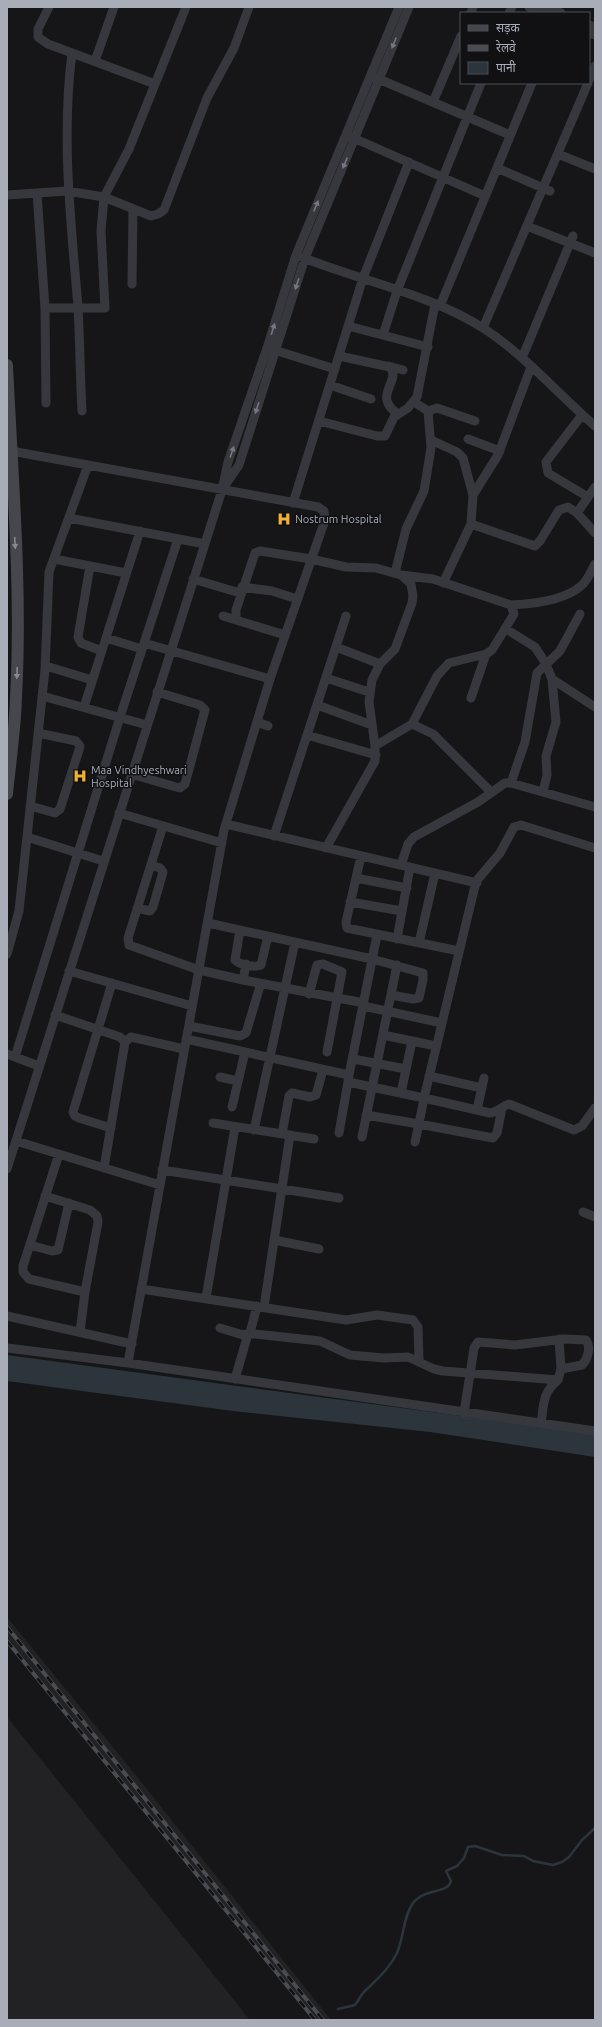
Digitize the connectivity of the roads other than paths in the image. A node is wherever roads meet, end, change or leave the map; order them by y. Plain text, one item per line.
1 (50, 7) edge
2 (114, 7) edge
3 (186, 7) edge
4 (249, 7) edge
5 (399, 7) edge
6 (409, 7) edge
7 (529, 7) edge
8 (547, 7) edge
9 (541, 12) edge
10 (559, 12) edge
11 (398, 23) junction
12 (460, 38) edge
13 (72, 53) junction
14 (95, 61) junction
15 (595, 66) edge
16 (375, 77) junction
17 (590, 78) edge
18 (155, 84) junction
19 (481, 84) edge
20 (532, 84) edge
21 (588, 84) edge
22 (433, 102) junction
23 (468, 116) junction
24 (510, 134) junction
25 (351, 136) junction
26 (558, 154) junction
27 (409, 162) junction
28 (497, 168) junction
29 (595, 170) edge
30 (443, 177) junction
31 (547, 190) junction
32 (68, 192) junction
33 (37, 193) junction
34 (7, 195) edge
35 (485, 196) junction
36 (104, 197) junction
37 (133, 209) junction
38 (527, 226) junction
39 (571, 240) junction
40 (595, 253) edge
41 (301, 256) junction
42 (363, 278) junction
43 (132, 284) dead end
44 (397, 291) junction
45 (438, 305) junction
46 (45, 308) junction
47 (78, 308) junction
48 (348, 326) junction
49 (482, 328) junction
50 (383, 335) junction
51 (428, 347) junction
52 (271, 349) junction
53 (339, 356) junction
54 (522, 358) junction
55 (7, 365) edge
56 (388, 366) junction
57 (531, 366) junction
58 (335, 369) junction
59 (403, 370) dead end
60 (330, 386) junction
61 (371, 399) dead end
62 (414, 402) junction
63 (46, 403) dead end
64 (82, 411) dead end
65 (428, 411) junction
66 (398, 414) junction
67 (582, 415) junction
68 (319, 421) junction
69 (475, 421) dead end
70 (595, 426) edge
71 (468, 439) dead end
72 (431, 440) junction
73 (11, 451) junction
74 (500, 451) junction
75 (88, 465) junction
76 (595, 487) edge
77 (222, 490) junction
78 (473, 495) junction
79 (588, 497) junction
80 (293, 503) junction
81 (577, 513) junction
82 (69, 518) junction
83 (470, 524) junction
84 (140, 531) junction
85 (595, 533) edge
86 (178, 539) junction
87 (205, 544) junction
88 (54, 559) junction
89 (311, 559) junction
90 (595, 564) edge
91 (90, 566) junction
92 (126, 573) junction
93 (398, 574) junction
94 (193, 579) junction
95 (443, 582) junction
96 (241, 590) junction
97 (297, 599) junction
98 (511, 606) junction
99 (580, 614) dead end
100 (223, 616) dead end
101 (346, 616) dead end
102 (236, 620) junction
103 (506, 628) junction
104 (285, 635) junction
105 (106, 638) junction
106 (143, 646) junction
107 (336, 648) junction
108 (171, 650) junction
109 (102, 651) junction
110 (486, 654) junction
111 (380, 664) junction
112 (546, 664) junction
113 (46, 666) junction
114 (326, 678) junction
115 (270, 679) junction
116 (552, 679) junction
117 (92, 680) junction
118 (158, 692) junction
119 (369, 692) junction
120 (42, 696) junction
121 (471, 698) dead end
122 (317, 706) junction
123 (595, 707) edge
124 (84, 708) junction
125 (120, 718) junction
126 (257, 722) junction
127 (412, 724) junction
128 (147, 725) junction
129 (372, 725) junction
130 (268, 726) dead end
131 (38, 733) junction
132 (307, 735) junction
133 (376, 750) junction
134 (131, 774) junction
135 (511, 783) junction
136 (491, 792) junction
137 (543, 792) junction
138 (7, 794) edge
139 (30, 806) junction
140 (595, 807) edge
141 (119, 813) junction
142 (226, 824) junction
143 (163, 826) junction
144 (274, 836) junction
145 (27, 837) junction
146 (222, 843) junction
147 (326, 848) junction
148 (595, 848) edge
149 (79, 854) junction
150 (361, 856) junction
151 (103, 861) junction
152 (151, 865) junction
153 (401, 865) junction
154 (410, 867) junction
155 (435, 873) junction
156 (356, 878) junction
157 (477, 883) junction
158 (406, 888) junction
159 (350, 902) junction
160 (137, 908) junction
161 (402, 911) junction
162 (208, 922) junction
163 (240, 930) junction
164 (377, 935) junction
165 (268, 936) junction
166 (397, 939) junction
167 (295, 942) junction
168 (419, 943) junction
169 (459, 951) junction
170 (7, 954) edge
171 (372, 959) junction
172 (246, 964) junction
173 (398, 965) junction
174 (199, 970) junction
175 (69, 971) junction
176 (243, 980) junction
177 (112, 983) junction
178 (259, 983) junction
179 (284, 989) junction
180 (309, 994) junction
181 (391, 994) junction
182 (338, 999) junction
183 (363, 1005) junction
184 (192, 1006) junction
185 (388, 1011) junction
186 (55, 1015) junction
187 (442, 1023) junction
188 (188, 1026) junction
189 (98, 1030) junction
190 (383, 1035) junction
191 (186, 1039) junction
192 (412, 1041) junction
193 (125, 1042) junction
194 (436, 1046) junction
195 (184, 1049) junction
196 (245, 1052) junction
197 (327, 1052) dead end
198 (11, 1056) edge
199 (269, 1058) junction
200 (353, 1059) junction
201 (377, 1064) junction
202 (39, 1066) junction
203 (406, 1069) junction
204 (323, 1070) junction
205 (429, 1076) junction
206 (220, 1077) dead end
207 (484, 1078) dead end
208 (349, 1079) junction
209 (238, 1081) junction
210 (372, 1087) junction
211 (482, 1088) junction
212 (401, 1093) junction
213 (424, 1098) junction
214 (232, 1107) dead end
215 (502, 1108) junction
216 (595, 1108) edge
217 (477, 1110) junction
218 (366, 1115) junction
219 (213, 1123) dead end
220 (419, 1124) junction
221 (235, 1127) junction
222 (111, 1128) junction
223 (254, 1130) junction
224 (339, 1133) dead end
225 (286, 1135) junction
226 (362, 1137) dead end
227 (314, 1139) dead end
228 (16, 1141) junction
229 (415, 1142) dead end
230 (59, 1154) junction
231 (104, 1168) junction
232 (7, 1169) edge
233 (162, 1170) junction
234 (226, 1180) junction
235 (160, 1185) junction
236 (282, 1189) junction
237 (45, 1196) junction
238 (339, 1198) dead end
239 (69, 1203) junction
240 (583, 1212) dead end
241 (595, 1217) edge
242 (274, 1240) junction
243 (30, 1245) junction
244 (319, 1249) dead end
245 (142, 1289) junction
246 (85, 1292) junction
247 (206, 1298) junction
248 (260, 1306) junction
249 (7, 1316) edge
250 (220, 1328) dead end
251 (80, 1332) junction
252 (559, 1339) junction
253 (132, 1344) junction
254 (7, 1348) edge
255 (419, 1361) junction
256 (128, 1363) junction
257 (561, 1369) junction
258 (470, 1374) junction
259 (235, 1379) junction
260 (558, 1380) junction
261 (464, 1413) junction
262 (541, 1423) junction
263 (595, 1431) edge

1 - 13 street
2 - 14 street
3 - 18 street
4 - 37 street
5 - 11 street
6 - 11 street
7 - 9 street
8 - 10 street
11 - 16 street
12 - 22 street
13 - 14 street
13 - 32 street
14 - 18 street
15 - 17 street
16 - 22 street
16 - 25 street
18 - 36 street
19 - 23 street
20 - 24 street
21 - 26 street
22 - 23 street
23 - 24 street
23 - 30 street
24 - 28 street
25 - 27 street
25 - 41 street
26 - 29 street
26 - 31 street
27 - 30 street
27 - 42 street
28 - 31 street
28 - 35 street
30 - 35 street
30 - 44 street
31 - 38 street
32 - 33 street
32 - 36 street
32 - 47 street
33 - 34 street
33 - 46 street
35 - 45 street
36 - 37 street
36 - 47 street
37 - 43 street
38 - 39 street
38 - 49 street
39 - 40 street
39 - 54 street
41 - 42 street
41 - 52 street
42 - 44 street
42 - 48 street
44 - 45 street
44 - 50 street
45 - 49 street
45 - 51 street
46 - 47 street
46 - 63 street
47 - 64 street
48 - 50 street
48 - 53 street
49 - 54 street
50 - 51 street
51 - 62 street
52 - 58 street
52 - 77 street
53 - 56 street
53 - 58 street
54 - 57 street
55 - 73 main road
56 - 59 street
56 - 66 street
57 - 67 street
57 - 74 street
58 - 60 street
60 - 61 street
60 - 68 street
62 - 65 street
62 - 66 street
65 - 69 street
65 - 72 street
66 - 68 street
67 - 70 street
67 - 79 street
68 - 80 street
71 - 74 street
72 - 78 street
72 - 93 street
73 - 75 street
73 -> 138 main road
74 - 78 street
75 - 77 street
75 - 82 street
76 - 79 street
77 - 80 street
77 - 87 street
78 - 83 street
79 - 81 street
80 - 89 street
81 - 83 street
81 - 85 street
82 - 84 street
82 - 88 street
83 - 95 street
84 - 86 street
84 - 92 street
86 - 87 street
86 - 106 street
87 - 94 street
88 - 91 street
88 - 113 street
89 - 93 street
89 - 96 street
89 - 97 street
90 - 98 street
91 - 92 street
91 - 109 street
92 - 105 street
93 - 95 street
93 - 111 street
94 - 96 street
94 - 108 street
95 - 98 street
96 - 97 street
96 - 102 street
97 - 104 street
98 - 103 street
99 - 112 street
100 - 102 street
101 - 107 street
102 - 104 street
103 - 110 street
103 - 112 street
104 - 115 street
105 - 106 street
105 - 109 street
106 - 108 street
106 - 125 street
107 - 111 street
107 - 114 street
108 - 115 street
108 - 118 street
109 - 117 street
110 - 121 street
110 - 127 street
111 - 119 street
112 - 116 street
112 - 135 street
113 - 117 street
113 - 120 street
114 - 119 street
114 - 122 street
115 - 126 street
116 - 123 street
116 - 137 street
117 - 124 street
118 - 128 street
118 - 134 street
119 - 129 street
120 - 124 street
120 - 131 street
122 - 129 street
122 - 132 street
124 - 125 street
125 - 128 street
125 - 149 street
126 - 130 street
126 - 142 street
127 - 133 street
127 - 136 street
128 - 134 street
129 - 133 street
131 - 139 street
131 - 139 street
132 - 133 street
132 - 144 street
133 - 147 street
134 - 141 street
135 - 136 street
135 - 137 street
136 - 153 street
137 - 140 street
139 - 145 street
141 - 143 street
141 - 151 street
142 - 144 street
142 - 146 street
143 - 146 street
143 - 152 street
144 - 147 street
145 - 149 street
145 - 170 street
146 - 162 street
147 - 150 street
148 - 157 street
149 - 151 street
149 - 198 street
150 - 153 street
150 - 156 street
151 - 175 street
152 - 160 street
152 - 160 street
153 - 154 street
154 - 155 street
154 - 158 street
155 - 157 street
155 - 168 street
156 - 158 street
156 - 159 street
157 - 169 street
158 - 161 street
159 - 161 street
159 - 164 street
160 - 174 street
161 - 166 street
162 - 163 street
162 - 174 street
163 - 165 street
163 - 172 street
164 - 166 street
164 - 171 street
165 - 167 street
165 - 172 street
166 - 168 street
167 - 171 street
167 - 179 street
168 - 169 street
169 - 187 street
171 - 173 street
171 - 183 street
172 - 176 street
173 - 181 street
173 - 181 street
174 - 176 street
174 - 184 street
175 - 177 street
175 - 186 street
176 - 178 street
177 - 184 street
177 - 189 street
178 - 179 street
178 - 188 street
179 - 180 street
179 - 199 street
180 - 182 street
180 - 182 street
181 - 185 street
182 - 183 street
182 - 197 street
183 - 185 street
183 - 200 street
184 - 188 street
185 - 187 street
185 - 190 street
186 - 189 street
186 - 202 street
187 - 194 street
188 - 191 street
189 - 193 street
189 - 222 street
190 - 192 street
190 - 201 street
191 - 195 street
191 - 196 street
192 - 194 street
192 - 203 street
193 - 195 street
193 - 222 street
194 - 205 street
195 - 233 street
196 - 199 street
196 - 209 street
198 - 202 street
199 - 204 street
199 - 223 street
200 - 201 street
200 - 208 street
201 - 203 street
201 - 210 street
202 - 228 street
203 - 212 street
204 - 208 street
204 - 225 street
205 - 211 street
205 - 213 street
206 - 209 street
207 - 211 street
208 - 210 street
208 - 224 street
209 - 214 street
210 - 212 street
210 - 218 street
211 - 217 street
212 - 213 street
213 - 217 street
213 - 220 street
215 - 216 street
215 - 217 street
215 - 220 street
218 - 220 street
218 - 226 street
219 - 221 street
220 - 229 street
221 - 223 street
221 - 234 street
222 - 231 street
223 - 225 street
225 - 227 street
225 - 236 street
228 - 230 street
228 - 232 street
230 - 231 street
230 - 237 street
231 - 235 street
233 - 234 street
233 - 235 street
234 - 236 street
234 - 247 street
235 - 245 street
236 - 238 street
236 - 242 street
237 - 239 street
237 - 243 street
239 - 243 street
239 - 246 street
240 - 241 street
242 - 244 street
242 - 248 street
243 - 246 street
245 - 247 street
245 - 253 street
246 - 251 street
247 - 248 street
248 - 250 street
248 - 255 street
249 - 251 street
251 - 253 street
252 - 257 street
252 - 257 street
252 - 258 street
253 - 256 street
254 - 256 street
255 - 258 street
255 - 259 street
256 - 259 street
257 - 260 street
258 - 260 street
258 - 261 street
259 - 261 street
260 - 262 street
261 - 262 street
262 - 263 street

